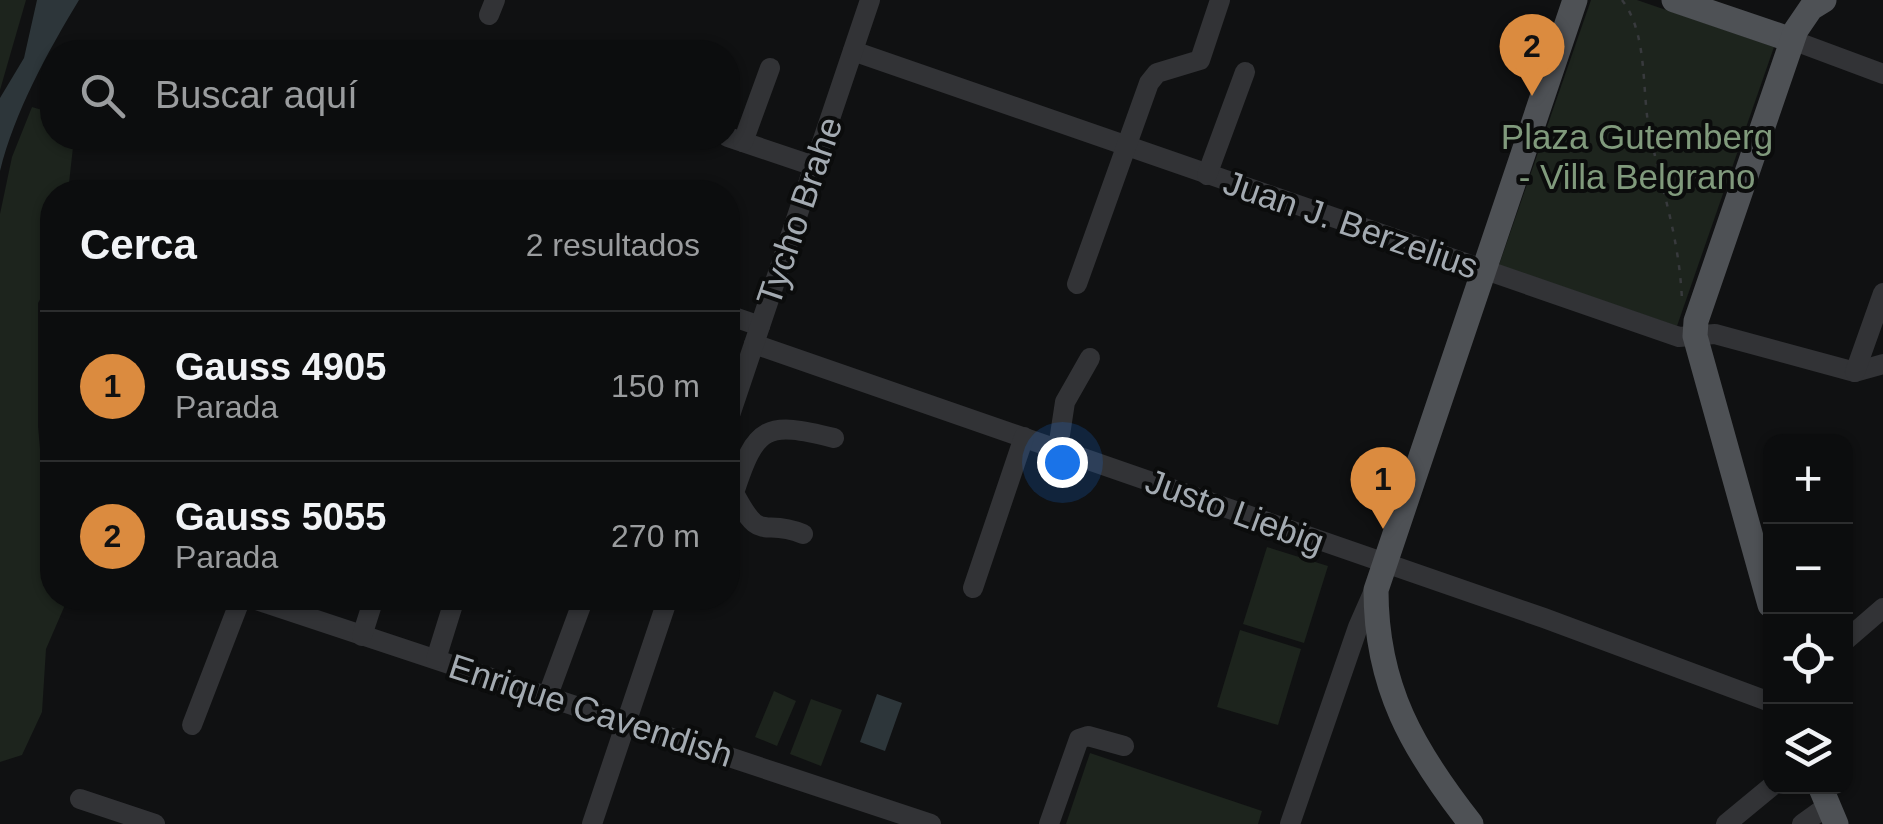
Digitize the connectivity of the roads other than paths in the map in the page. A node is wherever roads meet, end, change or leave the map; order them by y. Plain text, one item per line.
1 (870, 0) edge
2 (1220, 0) edge
3 (1575, 0) edge
4 (1674, 0) edge
5 (1824, 0) edge
6 (1792, 40) junction
7 (853, 51) junction
8 (770, 68) dead end
9 (1245, 72) dead end
10 (1883, 74) edge
11 (740, 129) edge
12 (740, 141) edge
13 (1126, 147) junction
14 (814, 166) junction
15 (1207, 174) junction
16 (1485, 270) junction
17 (1077, 284) dead end
18 (1883, 293) edge
19 (740, 323) edge
20 (1869, 334) junction
21 (757, 335) junction
22 (1696, 336) junction
23 (1883, 356) edge
24 (1090, 358) dead end
25 (1883, 364) edge
26 (1854, 372) junction
27 (740, 385) edge
28 (1024, 437) junction
29 (834, 438) dead end
30 (1058, 448) junction
31 (740, 470) edge
32 (740, 505) edge
33 (803, 534) dead end
34 (1380, 573) junction
35 (1763, 580) edge
36 (972, 588) dead end
37 (1883, 608) edge
38 (235, 610) edge
39 (285, 610) edge
40 (370, 610) edge
41 (451, 610) edge
42 (579, 610) edge
43 (664, 610) edge
44 (1853, 634) edge
45 (362, 636) junction
46 (1379, 640) junction
47 (1350, 651) junction
48 (436, 659) junction
49 (548, 695) junction
50 (1763, 700) edge
51 (627, 720) junction
52 (192, 725) dead end
53 (1124, 746) dead end
54 (1763, 793) edge
55 (80, 799) dead end
56 (1828, 805) edge
57 (155, 824) edge
58 (592, 824) edge
59 (931, 824) edge
60 (1049, 824) edge
61 (1290, 824) edge
62 (1470, 824) edge
63 (1726, 824) edge
64 (1802, 824) edge

1 - 7 street, Tycho Brahe
2 - 13 street
3 - 16 main road
4 - 6 main road
5 - 6 main road
6 - 10 street
6 - 22 main road
7 - 13 street, Juan J. Berzelius
7 - 14 street, Tycho Brahe
8 - 11 street
9 - 15 street
12 - 14 street
13 - 15 street, Juan J. Berzelius
13 - 17 street
14 - 21 street, Tycho Brahe
15 - 16 street, Juan J. Berzelius
16 - 22 street, Juan J. Berzelius
16 - 34 main road
18 - 20 street
19 - 21 street, Justo Liebig
20 - 23 street
20 - 26 street
21 - 27 street, Tycho Brahe
21 - 28 street, Justo Liebig
22 - 26 street, Juan J. Berzelius
22 - 35 main road
24 - 30 street
25 - 26 street
28 - 30 street, Justo Liebig
28 - 36 street
29 - 31 street
30 - 34 street, Justo Liebig
32 - 33 street
34 - 46 main road
34 - 47 street
34 - 50 street, Justo Liebig
37 - 44 street
38 - 52 street
39 - 45 street, Enrique Cavendish
40 - 45 street
41 - 48 street
42 - 49 street
43 - 51 street
45 - 48 street, Enrique Cavendish
46 - 47 street
46 - 62 main road
47 - 61 street
48 - 49 street, Enrique Cavendish
49 - 51 street, Enrique Cavendish
51 - 58 street
51 - 59 street, Enrique Cavendish
53 - 60 street
54 - 63 street
55 - 57 street
56 - 64 street

